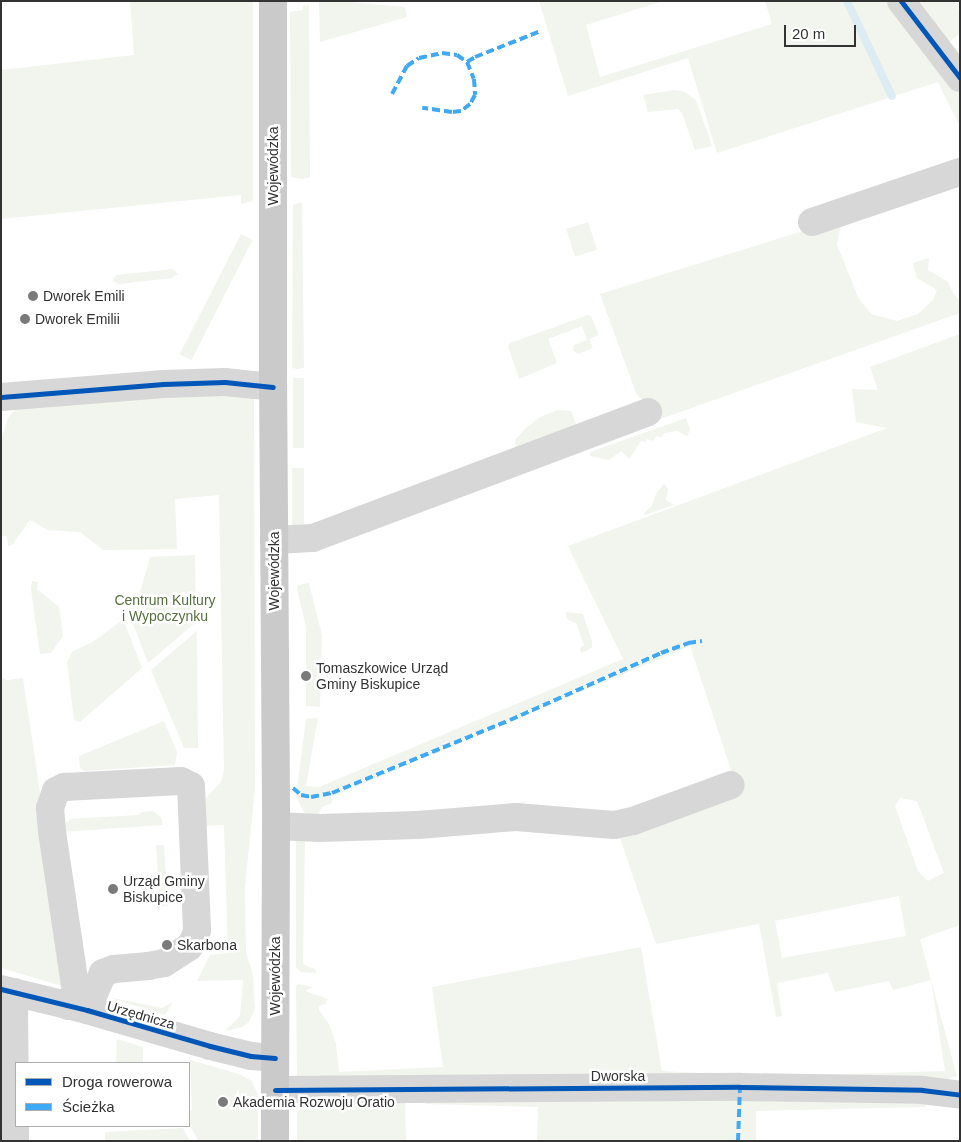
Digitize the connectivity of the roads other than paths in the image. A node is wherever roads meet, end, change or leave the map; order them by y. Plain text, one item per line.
1 (273, 1) edge
2 (901, 1) edge
3 (960, 78) edge
4 (960, 172) edge
5 (812, 222) dead end
6 (273, 387) junction
7 (1, 397) edge
8 (648, 412) dead end
9 (274, 540) junction
10 (731, 785) dead end
11 (276, 826) junction
12 (8, 991) edge
13 (78, 1008) junction
14 (275, 1058) junction
15 (275, 1090) junction
16 (960, 1095) edge
17 (15, 1141) edge
18 (275, 1141) edge

1 - 6 main road, Wojewódzka
2 - 3 street
4 - 5 street
6 - 7 street
6 - 9 main road, Wojewódzka
8 - 9 street
9 - 11 main road, Wojewódzka
10 - 11 street
11 - 14 main road, Wojewódzka
12 - 13 street, Urzędnicza
12 - 17 street
13 - 13 street
13 - 14 street, Urzędnicza
14 - 15 main road, Wojewódzka
15 - 16 street, Dworska
15 - 18 main road, Wojewódzka

